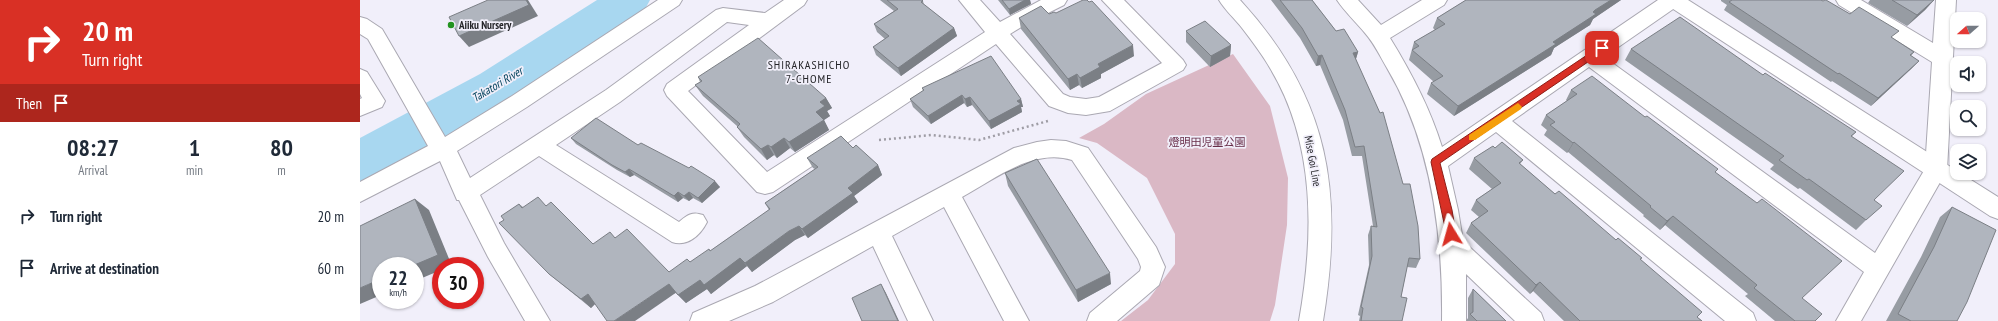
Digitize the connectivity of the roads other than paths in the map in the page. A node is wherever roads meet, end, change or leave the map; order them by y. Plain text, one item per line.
1 (672, 0) edge
2 (797, 0) edge
3 (969, 0) edge
4 (1057, 0) edge
5 (1112, 0) edge
6 (1229, 0) edge
7 (1347, 0) edge
8 (1437, 0) edge
9 (1673, 0) edge
10 (1846, 0) edge
11 (1946, 0) edge
12 (769, 21) junction
13 (360, 24) edge
14 (997, 34) junction
15 (1378, 36) junction
16 (1590, 57) junction
17 (1942, 58) junction
18 (360, 77) edge
19 (360, 108) edge
20 (1497, 121) junction
21 (539, 145) junction
22 (440, 146) junction
23 (1436, 162) junction
24 (1936, 170) junction
25 (360, 193) edge
26 (465, 193) junction
27 (949, 194) junction
28 (1998, 209) edge
29 (696, 222) dead end
30 (878, 232) junction
31 (1453, 247) junction
32 (1878, 269) junction
33 (538, 321) edge
34 (702, 321) edge
35 (921, 321) edge
36 (1017, 321) edge
37 (1099, 321) edge
38 (1311, 321) edge
39 (1454, 321) edge
40 (1532, 321) edge
41 (1744, 321) edge
42 (1848, 321) edge

1 - 22 street
2 - 12 street
3 - 14 street
4 - 14 street
5 - 14 street
6 - 38 street, Mise Goi Line
7 - 15 street
8 - 15 street
9 - 16 street
9 - 24 street
10 - 17 street
11 - 17 street
12 - 14 street
12 - 21 street
13 - 22 street
15 - 23 street
16 - 20 street
16 - 32 street
17 - 24 street
18 - 19 street
20 - 23 street
20 - 41 street
21 - 26 street
21 - 29 street
22 - 25 street
22 - 26 street
23 - 31 street
24 - 28 street
24 - 32 street
26 - 33 street
27 - 30 street
27 - 36 street
27 - 37 street
30 - 34 street
30 - 35 street
31 - 39 street
31 - 40 street
32 - 42 street

